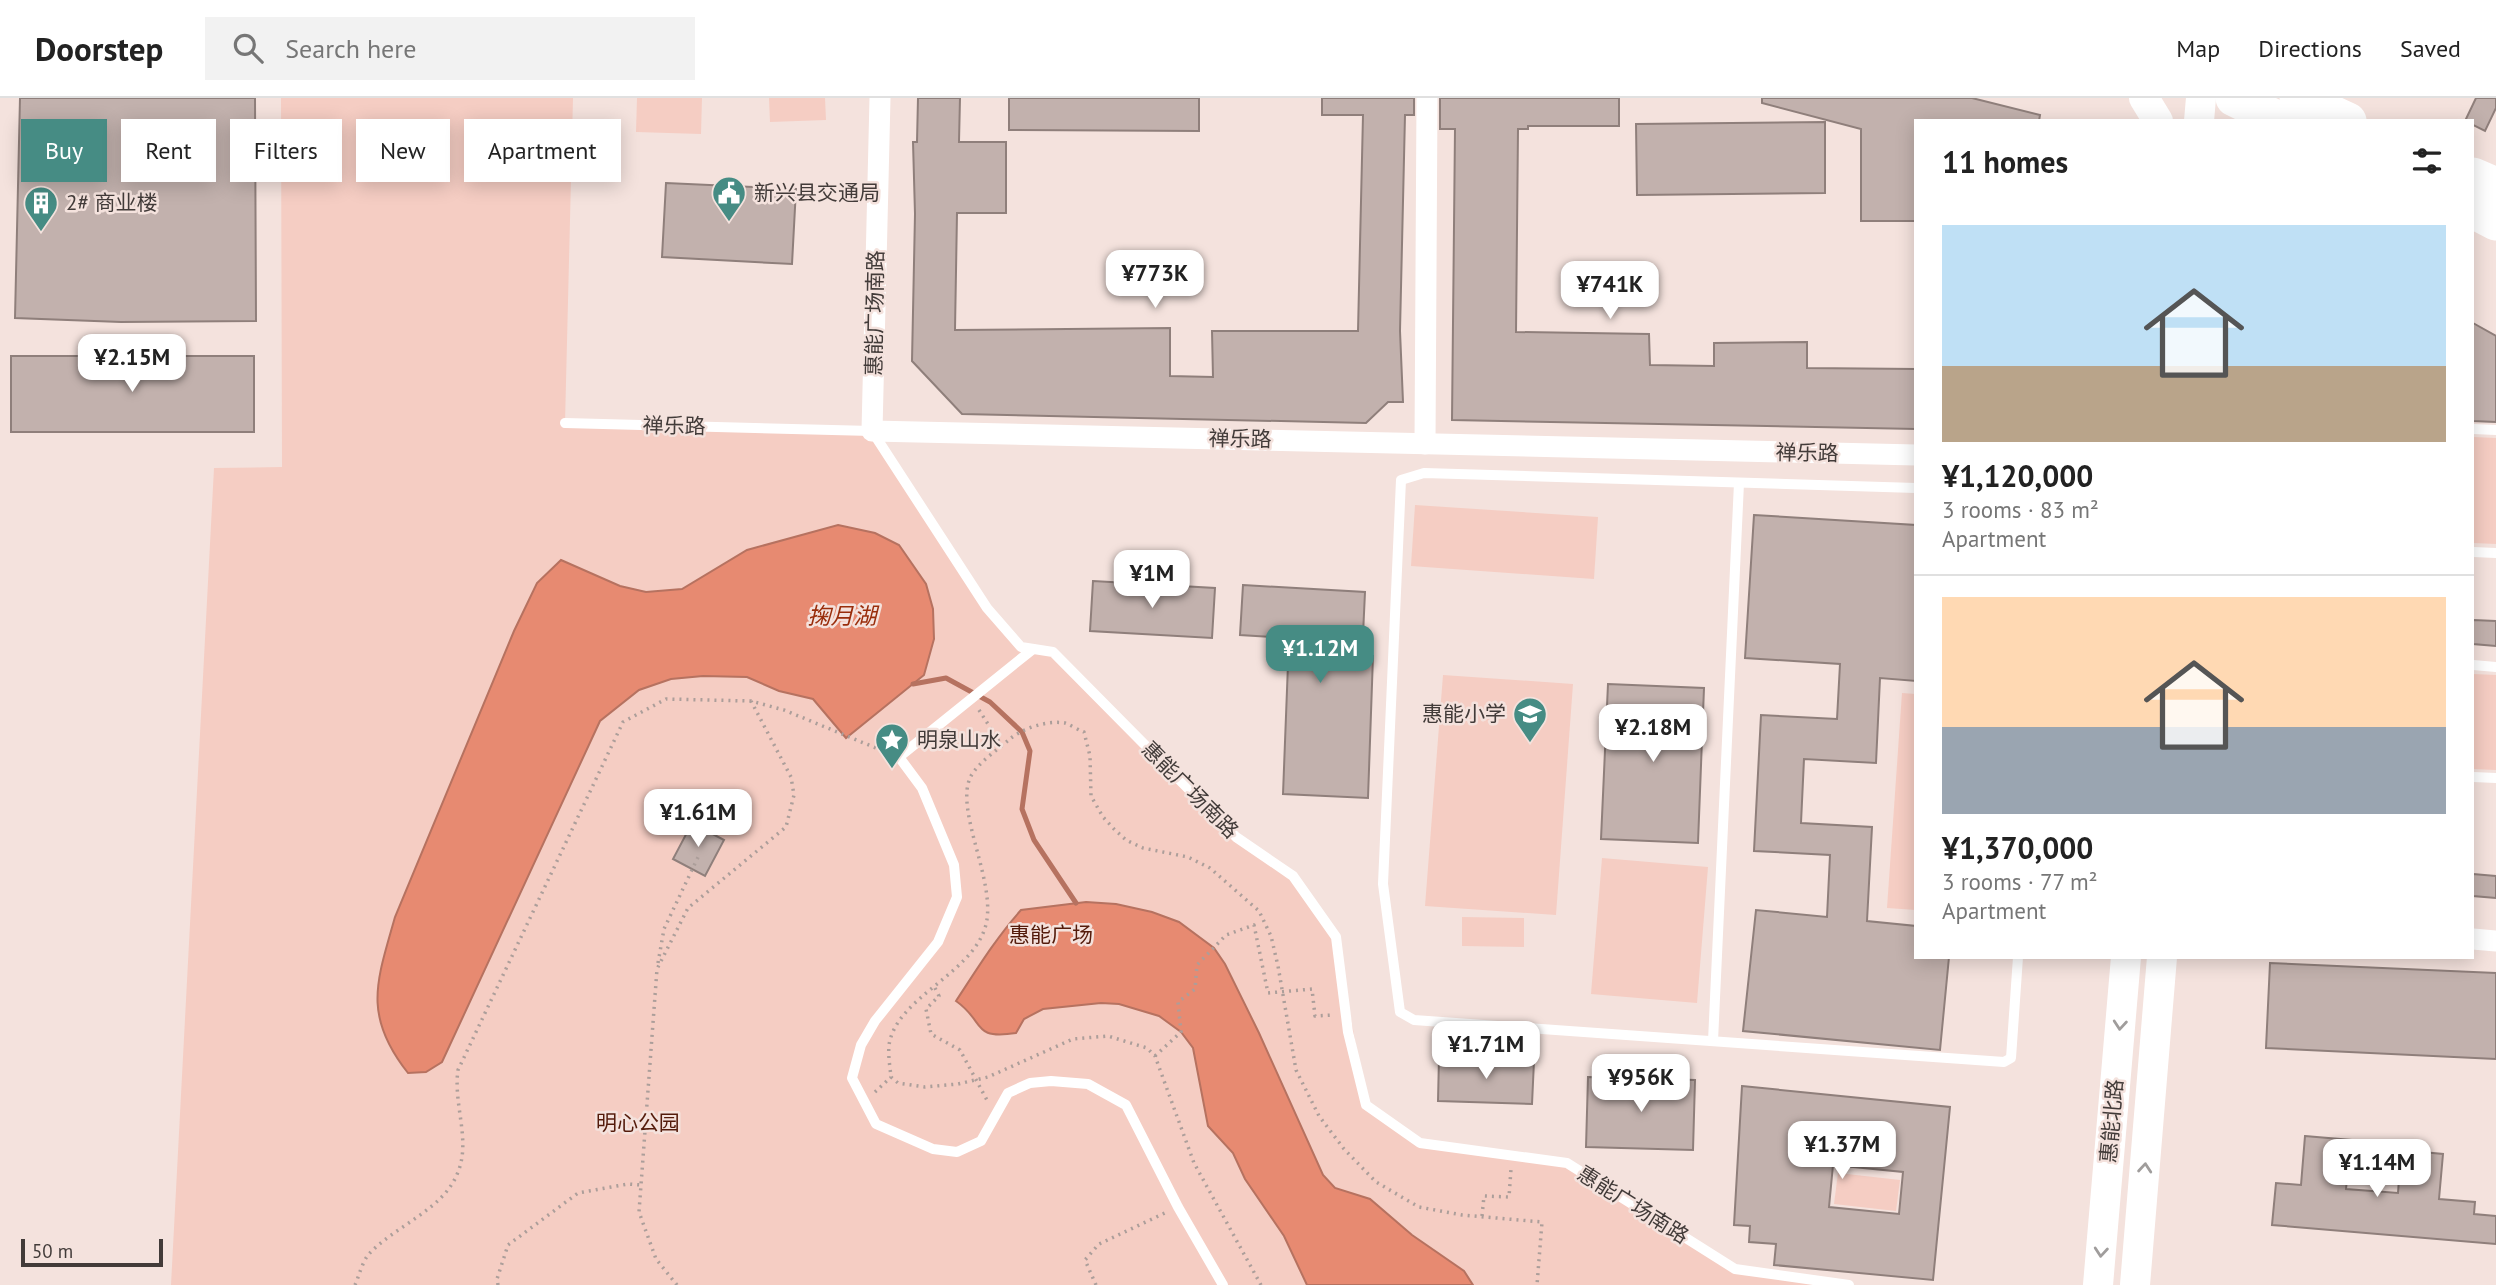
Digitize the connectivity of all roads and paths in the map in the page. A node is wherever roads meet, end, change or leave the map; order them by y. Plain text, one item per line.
1 (880, 98) edge
2 (1427, 98) edge
3 (2144, 98) edge
4 (2201, 98) edge
5 (2233, 98) edge
6 (2298, 98) edge
7 (2157, 119) edge
8 (2199, 119) edge
9 (2231, 119) edge
10 (2277, 119) edge
11 (2344, 119) edge
12 (2474, 176) edge
13 (2496, 186) edge
14 (2474, 211) edge
15 (2496, 222) edge
16 (565, 423) dead end
17 (2474, 429) edge
18 (2496, 430) edge
19 (872, 431) junction
20 (1424, 444) junction
21 (1914, 455) edge
22 (1739, 483) junction
23 (1914, 488) edge
24 (2474, 552) edge
25 (2496, 553) edge
26 (1033, 649) junction
27 (2474, 665) edge
28 (2496, 667) edge
29 (971, 699) junction
30 (751, 701) junction
31 (1002, 747) junction
32 (900, 757) junction
33 (2474, 777) edge
34 (2496, 778) edge
35 (698, 855) dead end
36 (2474, 939) edge
37 (2496, 941) edge
38 (2018, 959) edge
39 (2126, 959) edge
40 (2162, 959) edge
41 (657, 969) junction
42 (935, 989) junction
43 (1283, 991) junction
44 (1345, 1013) junction
45 (1713, 1041) junction
46 (1155, 1056) junction
47 (891, 1077) junction
48 (977, 1079) junction
49 (864, 1102) junction
50 (998, 1109) junction
51 (1512, 1155) junction
52 (641, 1185) junction
53 (1178, 1207) junction
54 (1482, 1216) junction
55 (355, 1285) edge
56 (498, 1285) edge
57 (677, 1285) edge
58 (1096, 1285) edge
59 (1223, 1285) edge
60 (1261, 1285) edge
61 (1537, 1285) edge
62 (1849, 1285) edge
63 (2098, 1285) edge
64 (2135, 1285) edge

1 - 19 street, 惠能广场南路
2 - 20 street
3 - 7 street
4 - 8 street
5 - 9 street
5 - 10 highway
6 - 11 highway
12 - 13 highway
14 - 15 highway
16 - 19 lane, 禅乐路
17 - 18 lane
19 - 20 street, 禅乐路
19 - 26 lane, 惠能广场南路
20 - 21 street, 禅乐路
22 - 23 lane
22 - 45 lane
22 - 45 lane
24 - 25 lane
26 - 29 lane
26 - 44 lane, 惠能广场南路
27 - 28 lane
29 - 31 path
29 - 32 lane
30 - 32 path
30 - 41 path
30 - 55 path
31 - 42 path
31 - 43 path
32 - 49 lane
33 - 34 lane
35 - 41 path
36 - 37 street
38 - 45 lane
39 -> 63 street, 惠能北路
64 -> 40 street, 惠能北路
41 - 52 path
42 - 47 path
42 - 48 path
43 - 44 path
43 - 46 path
43 - 54 path
44 - 51 lane, 惠能广场南路
46 - 48 path
46 - 60 path
47 - 48 path
47 - 49 path
48 - 50 path
49 - 50 lane
50 - 53 lane
51 - 54 path
51 - 62 lane, 惠能广场南路
52 - 56 path
52 - 57 path
53 - 58 path
53 - 59 lane
54 - 61 path

